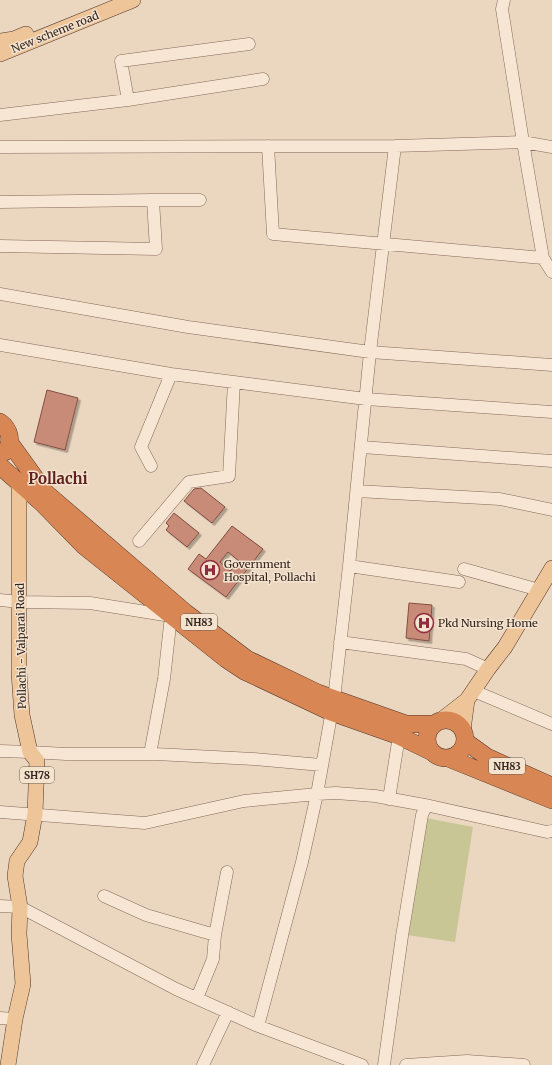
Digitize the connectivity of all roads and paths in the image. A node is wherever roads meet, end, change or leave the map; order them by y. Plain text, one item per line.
1 (108, 0) edge
2 (133, 0) edge
3 (504, 0) edge
4 (0, 42) edge
5 (249, 44) dead end
6 (0, 54) edge
7 (263, 79) dead end
8 (128, 100) junction
9 (0, 116) edge
10 (523, 142) junction
11 (268, 146) junction
12 (395, 146) junction
13 (0, 147) edge
14 (552, 147) edge
15 (153, 200) junction
16 (200, 200) dead end
17 (0, 202) edge
18 (383, 244) junction
19 (0, 246) edge
20 (544, 258) junction
21 (552, 272) edge
22 (0, 294) edge
23 (0, 345) edge
24 (370, 352) junction
25 (552, 365) edge
26 (171, 374) junction
27 (234, 382) junction
28 (366, 399) junction
29 (552, 412) edge
30 (0, 422) edge
31 (362, 447) junction
32 (5, 449) edge
33 (552, 460) edge
34 (0, 466) edge
35 (151, 466) dead end
36 (19, 481) junction
37 (357, 491) junction
38 (552, 510) edge
39 (139, 541) dead end
40 (349, 566) junction
41 (464, 569) dead end
42 (547, 580) edge
43 (459, 582) dead end
44 (0, 600) edge
45 (19, 602) junction
46 (171, 616) junction
47 (340, 642) junction
48 (488, 669) junction
49 (471, 696) junction
50 (332, 706) junction
51 (438, 723) junction
52 (552, 724) edge
53 (399, 736) junction
54 (464, 736) junction
55 (0, 751) edge
56 (30, 752) junction
57 (432, 752) junction
58 (150, 754) junction
59 (448, 758) junction
60 (321, 765) junction
61 (552, 786) edge
62 (317, 794) junction
63 (389, 799) junction
64 (552, 800) edge
65 (430, 806) junction
66 (0, 812) edge
67 (35, 814) junction
68 (552, 832) edge
69 (228, 872) dead end
70 (104, 896) dead end
71 (0, 906) edge
72 (20, 907) junction
73 (215, 935) junction
74 (197, 998) junction
75 (228, 1012) junction
76 (0, 1018) edge
77 (15, 1019) junction
78 (258, 1026) junction
79 (8, 1065) edge
80 (203, 1065) edge
81 (362, 1065) edge
82 (384, 1065) edge
83 (406, 1065) edge
84 (524, 1065) edge

1 - 4 main road, New scheme road
2 - 6 main road, New scheme road
3 - 10 street
5 - 8 street
7 - 8 street
8 - 9 street
10 - 12 street
10 - 14 street
10 - 20 street
11 - 12 street
11 - 13 street
11 - 18 street
12 - 18 street
15 - 16 street
15 - 17 street
15 - 19 street
18 - 20 street
18 - 24 street
20 - 21 street
22 - 24 street
23 - 26 street
24 - 25 street
24 - 28 street
26 - 27 street
26 - 35 street
27 - 28 street
27 - 39 street
28 - 29 street
28 - 31 street
30 - 32 highway, NH83
31 - 33 street
31 - 37 street
32 - 50 highway, NH83
34 - 36 highway, NH83
36 - 45 main road, Pollachi - Valparai Road / SH78
36 - 46 highway, NH83
37 - 38 street
37 - 40 street
40 - 43 street
40 - 47 street
41 - 42 street
42 - 48 main road
44 - 45 street
45 - 46 street
45 - 56 main road, Pollachi - Valparai Road / SH78
46 - 50 highway, NH83
46 - 58 street
47 - 48 street
47 - 50 street
48 - 49 main road
49 - 51 main road
49 - 52 street
49 - 54 main road
50 - 51 highway, NH83
50 - 53 highway, NH83
50 - 60 street
51 - 54 highway, NH83
51 - 57 highway
53 - 57 highway, NH83
53 - 63 street
54 - 59 highway
54 - 61 highway, NH83
55 - 56 street
56 - 58 street
56 - 67 main road, Pollachi - Valparai Road / SH78
57 - 59 highway, NH83
58 - 60 street
59 - 64 highway, NH83
60 - 62 street
62 - 63 street
62 - 67 street
62 - 78 street
63 - 65 street
65 - 68 street
65 - 82 street
66 - 67 street
67 - 72 main road, Pollachi - Valparai Road / SH78
69 - 73 street
70 - 73 street
71 - 72 street
72 - 74 street
72 - 77 main road, Pollachi - Valparai Road / SH78
73 - 74 street
74 - 75 street
75 - 78 street
75 - 80 street
76 - 77 street
77 - 79 main road, Pollachi - Valparai Road / SH78
78 - 81 street
83 - 84 street

